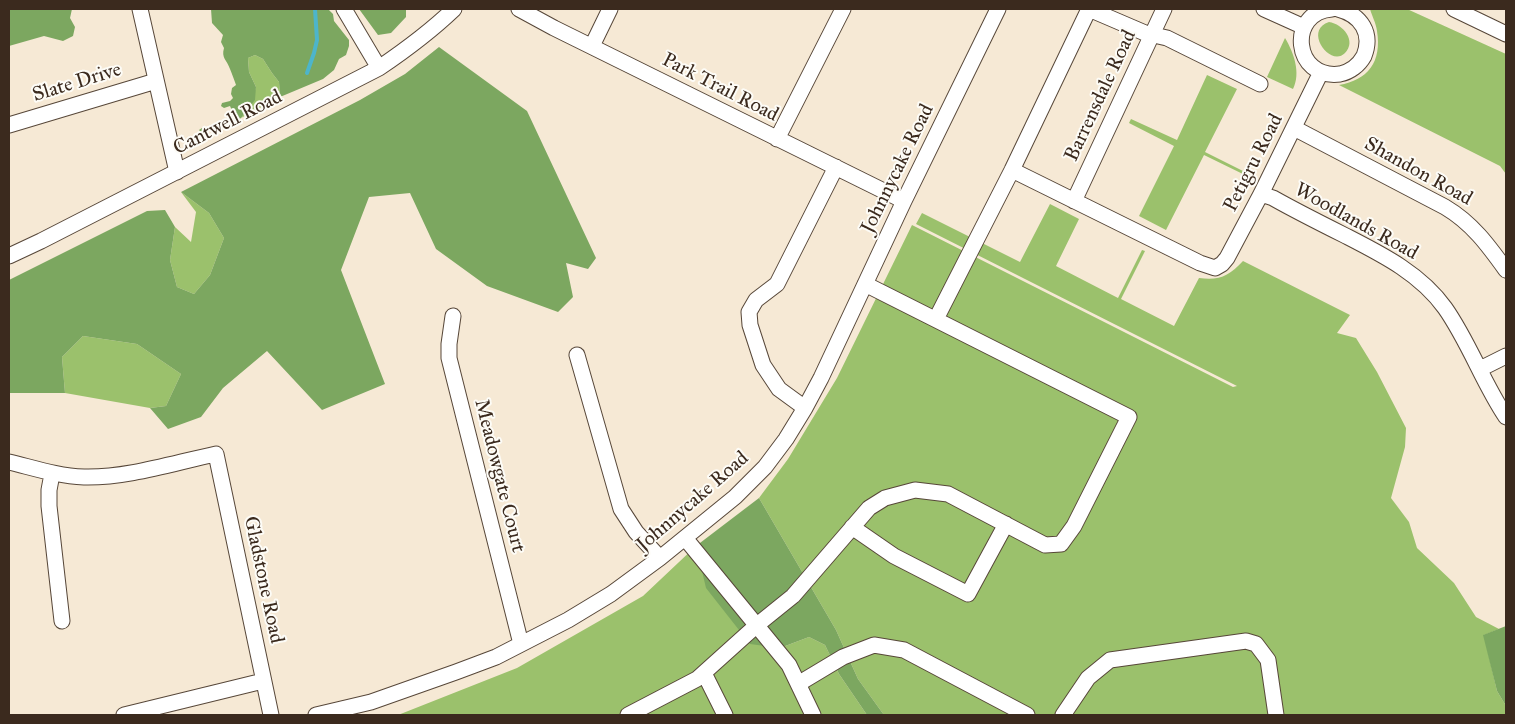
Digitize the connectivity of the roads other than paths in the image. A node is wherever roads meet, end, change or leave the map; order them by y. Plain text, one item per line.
1 (140, 9) edge
2 (344, 9) edge
3 (454, 9) edge
4 (518, 9) edge
5 (610, 9) edge
6 (843, 9) edge
7 (998, 9) edge
8 (1089, 9) edge
9 (1164, 9) edge
10 (1264, 9) edge
11 (1342, 9) edge
12 (1454, 9) edge
13 (1304, 27) junction
14 (1506, 34) edge
15 (1152, 35) junction
16 (592, 46) junction
17 (379, 68) junction
18 (1321, 72) junction
19 (156, 81) junction
20 (1260, 84) dead end
21 (9, 125) edge
22 (1294, 128) junction
23 (778, 139) junction
24 (836, 167) junction
25 (1012, 170) junction
26 (176, 172) junction
27 (1261, 194) junction
28 (904, 201) junction
29 (1074, 201) junction
30 (9, 256) edge
31 (1506, 270) edge
32 (864, 284) junction
33 (453, 316) dead end
34 (936, 320) junction
35 (577, 355) dead end
36 (1506, 356) edge
37 (1480, 369) junction
38 (805, 408) junction
39 (1506, 418) edge
40 (9, 462) edge
41 (52, 474) junction
42 (1006, 524) junction
43 (852, 527) junction
44 (685, 538) junction
45 (660, 558) junction
46 (62, 621) dead end
47 (757, 625) junction
48 (521, 644) junction
49 (704, 673) junction
50 (263, 681) junction
51 (798, 684) junction
52 (634, 714) edge
53 (124, 715) edge
54 (271, 715) edge
55 (316, 715) edge
56 (724, 715) edge
57 (813, 715) edge
58 (1027, 715) edge
59 (1063, 715) edge
60 (1276, 715) edge

1 - 19 street
2 - 17 street
3 - 17 street, Cantwell Road
4 - 16 street, Park Trail Road
5 - 16 street
6 - 23 street
7 - 28 street, Johnnycake Road
8 - 15 street
8 - 25 street
9 - 15 street, Barrensdale Road
10 - 13 street
11 - 13 street
11 - 18 street
12 - 14 street
13 - 18 street
15 - 20 street
15 - 29 street, Barrensdale Road
16 - 23 street, Park Trail Road
17 - 26 street, Cantwell Road
18 - 22 street, Petigru Road
19 - 21 street, Slate Drive
19 - 26 street
22 - 27 street, Petigru Road
22 - 31 street, Shandon Road
23 - 24 street, Park Trail Road
24 - 28 street, Park Trail Road
24 - 38 street
25 - 29 street
25 - 34 street
26 - 30 street, Cantwell Road
27 - 29 street, Petigru Road
27 - 37 street, Woodlands Road
28 - 32 street, Johnnycake Road
32 - 34 street
32 - 38 street, Johnnycake Road
33 - 48 street, Meadowgate Court
34 - 42 street
35 - 45 street
36 - 37 street
37 - 39 street, Woodlands Road
38 - 44 street, Johnnycake Road
40 - 41 street
41 - 46 street
41 - 50 street, Gladstone Road
42 - 43 street
42 - 43 street
43 - 47 street
44 - 45 street, Johnnycake Road
44 - 47 street
45 - 48 street, Johnnycake Road
47 - 49 street
47 - 51 street
48 - 55 street, Johnnycake Road
49 - 52 street
49 - 56 street
50 - 53 street
50 - 54 street, Gladstone Road
51 - 57 street
51 - 58 street
59 - 60 street

